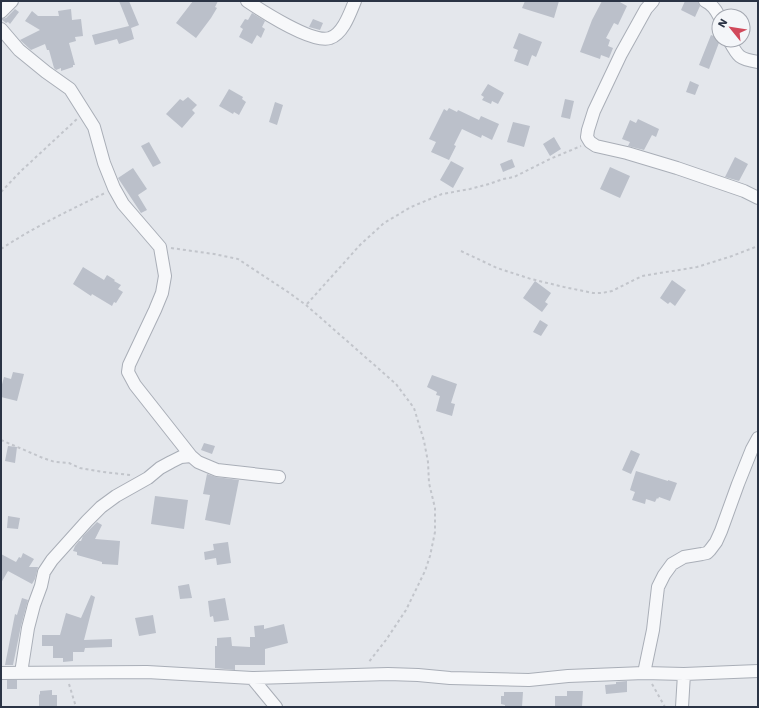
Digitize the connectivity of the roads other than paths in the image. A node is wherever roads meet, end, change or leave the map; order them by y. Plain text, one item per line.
1 (12, 1) edge
2 (247, 1) edge
3 (355, 1) edge
4 (653, 1) edge
5 (705, 1) edge
6 (715, 8) edge
7 (1, 12) edge
8 (1, 29) edge
9 (734, 48) edge
10 (758, 62) edge
11 (758, 198) edge
12 (758, 438) edge
13 (191, 456) junction
14 (279, 477) dead end
15 (758, 671) edge
16 (1, 673) edge
17 (21, 673) junction
18 (644, 673) junction
19 (684, 674) junction
20 (252, 678) junction
21 (276, 707) edge
22 (682, 707) edge

1 - 7 street
2 - 3 street
4 - 11 street
5 - 6 street
8 - 13 street
9 - 10 street
12 - 18 street
13 - 14 street
13 - 17 street
15 - 19 street
16 - 17 street
17 - 20 street
18 - 19 street
18 - 20 street
19 - 22 street
20 - 21 street

